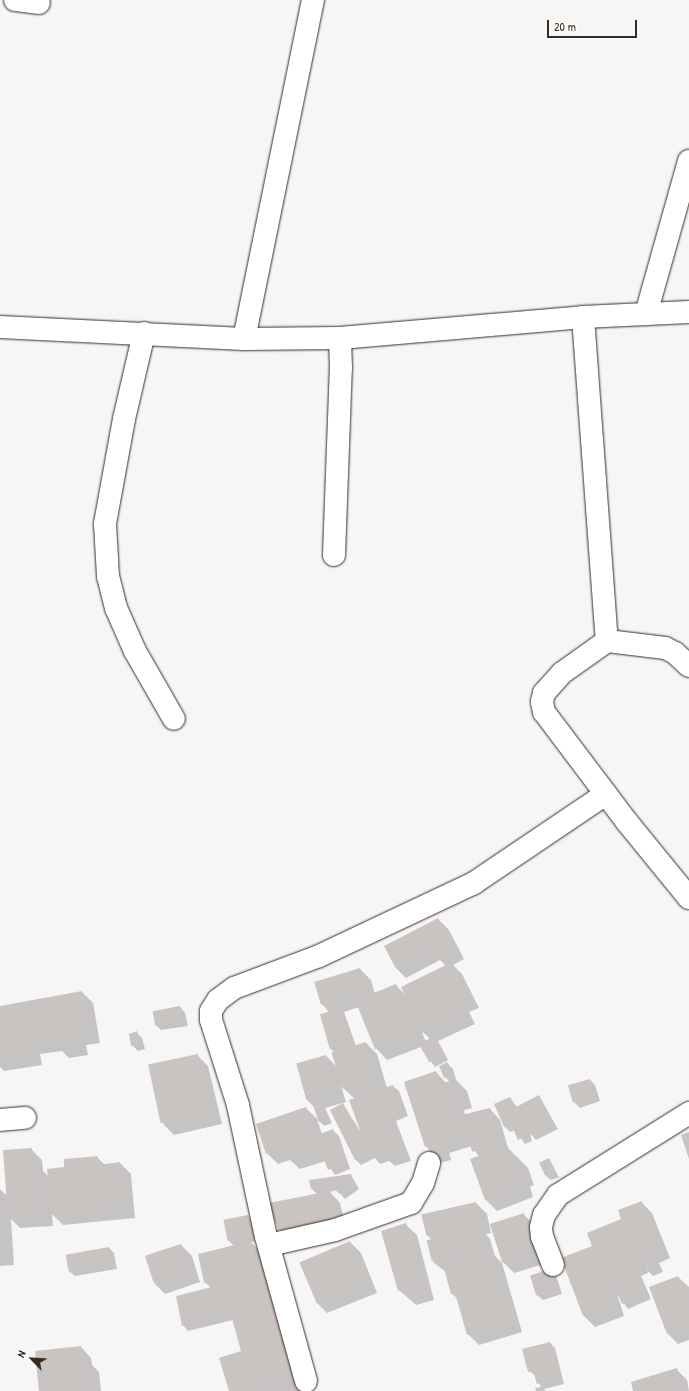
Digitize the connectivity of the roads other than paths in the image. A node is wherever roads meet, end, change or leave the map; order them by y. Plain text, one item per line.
1 (15, 0) edge
2 (314, 0) edge
3 (39, 3) dead end
4 (689, 161) edge
5 (689, 312) edge
6 (646, 314) junction
7 (583, 317) junction
8 (0, 327) edge
9 (144, 334) junction
10 (340, 338) junction
11 (244, 339) junction
12 (334, 555) dead end
13 (607, 641) junction
14 (689, 666) edge
15 (174, 719) dead end
16 (606, 794) junction
17 (689, 898) edge
18 (689, 1113) edge
19 (25, 1118) dead end
20 (0, 1120) edge
21 (428, 1163) dead end
22 (269, 1245) junction
23 (553, 1265) dead end
24 (306, 1381) dead end

1 - 3 street
2 - 11 street
4 - 6 street
5 - 6 street
6 - 7 street
7 - 10 street
7 - 13 street
8 - 9 street
9 - 11 street
9 - 15 street
10 - 11 street
10 - 12 street
13 - 14 street
13 - 16 street
16 - 17 street
16 - 22 street
18 - 23 street
19 - 20 street
21 - 22 street
22 - 24 street

